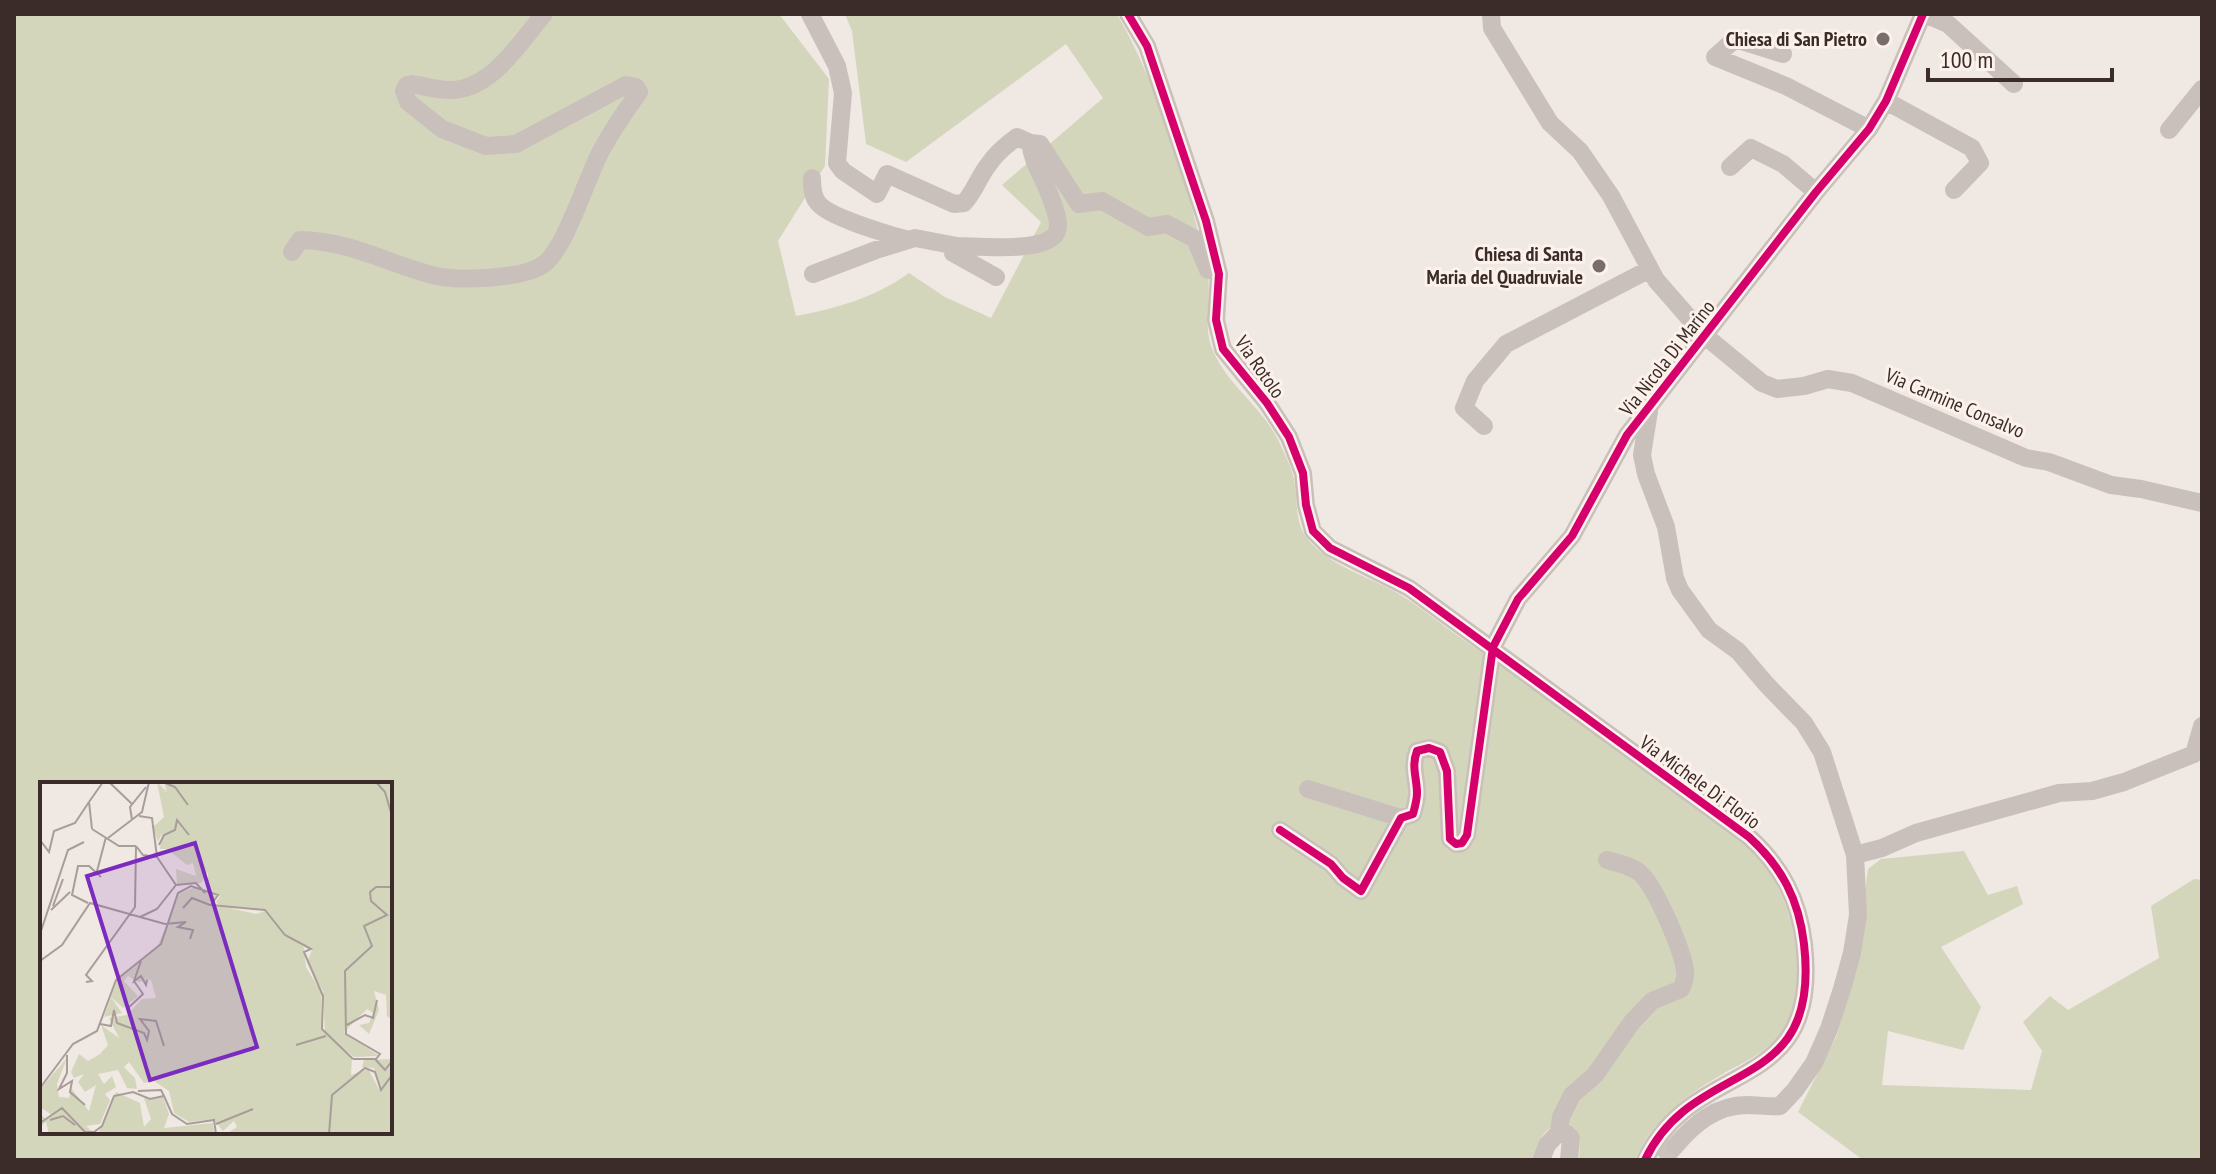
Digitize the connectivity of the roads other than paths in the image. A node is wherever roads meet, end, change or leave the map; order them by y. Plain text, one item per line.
1 (544, 14) edge
2 (810, 14) edge
3 (1128, 14) edge
4 (1491, 14) edge
5 (1924, 14) edge
6 (1783, 54) dead end
7 (2014, 84) dead end
8 (2202, 90) edge
9 (1886, 101) junction
10 (1869, 129) junction
11 (2169, 130) dead end
12 (1030, 143) junction
13 (1730, 167) dead end
14 (812, 178) dead end
15 (1954, 190) dead end
16 (1816, 192) junction
17 (908, 240) junction
18 (957, 246) junction
19 (292, 252) dead end
20 (1650, 269) junction
21 (813, 274) dead end
22 (996, 277) dead end
23 (1217, 308) junction
24 (1704, 335) junction
25 (1650, 404) junction
26 (1484, 426) dead end
27 (2202, 503) edge
28 (1493, 647) junction
29 (2202, 726) edge
30 (2198, 757) edge
31 (1308, 789) dead end
32 (1401, 818) junction
33 (1280, 830) dead end
34 (1855, 855) junction
35 (1607, 860) dead end
36 (1559, 1132) junction
37 (1675, 1146) tunnel mouth
38 (1541, 1160) edge
39 (1569, 1160) edge
40 (1645, 1160) edge

1 - 19 street
2 - 12 street
3 - 23 street, Via Rotolo
4 - 20 street, Via Carmine Consalvo
5 - 7 street
5 - 9 street, Via Nicola Di Marino
6 - 10 street
8 - 11 street
9 - 10 street, Via Nicola Di Marino
9 - 15 street
10 - 16 street, Via Nicola Di Marino
12 - 18 street
12 - 23 street
13 - 16 street
14 - 17 street
16 - 24 street, Via Nicola Di Marino
17 - 18 street
17 - 21 street
18 - 22 street
20 - 24 street, Via Carmine Consalvo
20 - 26 street
23 - 28 street, Via Rotolo
24 - 25 street, Via Nicola Di Marino
24 - 27 street, Via Carmine Consalvo
25 - 28 street, Via Nicola Di Marino
25 - 34 street
28 - 32 street, Via Nicola Di Marino
28 - 40 street, Via Michele Di Florio
29 - 30 street
30 - 34 street
31 - 32 street
32 - 33 street
34 - 37 street
35 - 36 street
36 - 38 street
36 - 39 street

